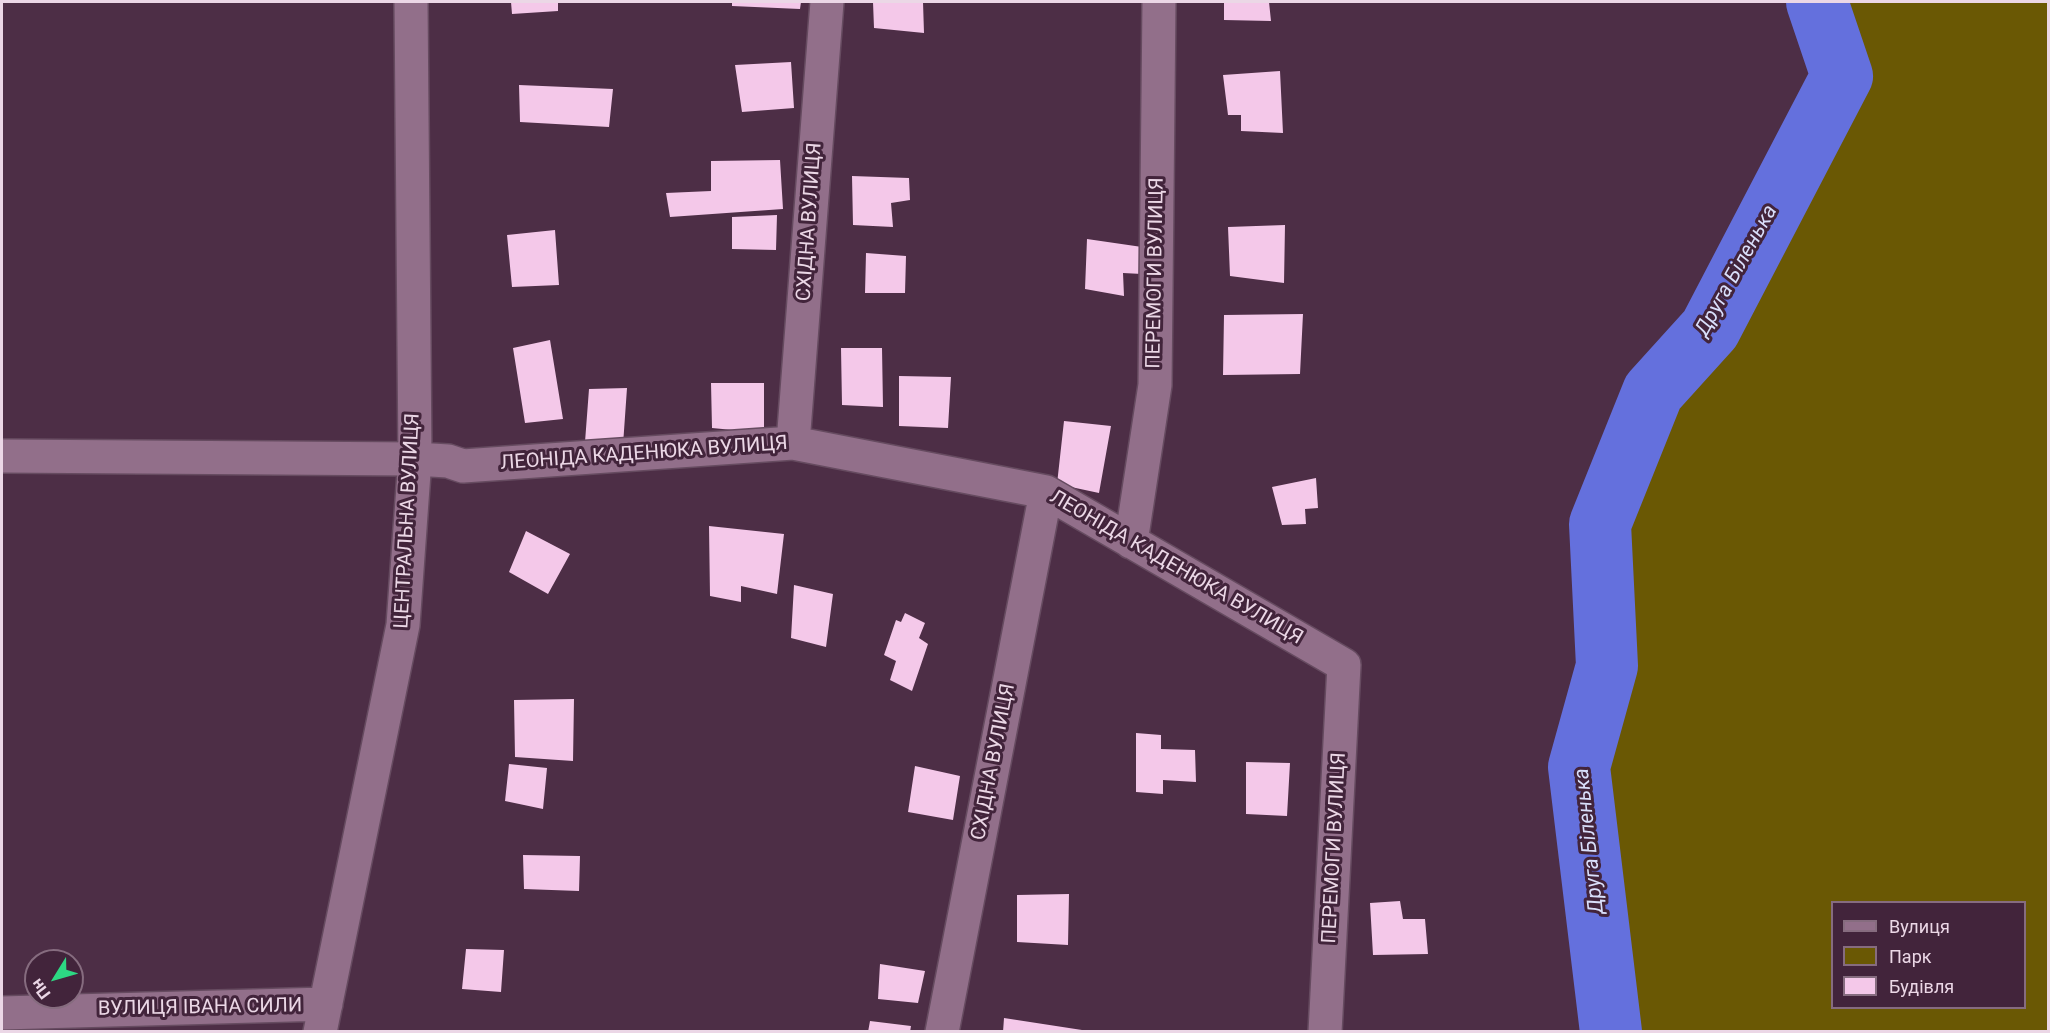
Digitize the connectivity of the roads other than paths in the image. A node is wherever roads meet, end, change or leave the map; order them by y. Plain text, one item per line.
1 (411, 2) edge
2 (827, 2) edge
3 (1159, 2) edge
4 (793, 443) junction
5 (2, 456) edge
6 (415, 459) junction
7 (1046, 492) junction
8 (1131, 542) junction
9 (1344, 664) joint
10 (2, 1012) edge
11 (323, 1018) edge
12 (942, 1032) edge
13 (1325, 1032) edge

1 - 6 street, ЦЕНТРАЛЬНА ВУЛИЦЯ
2 - 4 street, СХІДНА ВУЛИЦЯ
3 - 8 street, ПЕРЕМОГИ ВУЛИЦЯ
4 - 6 street, ЛЕОНІДА КАДЕНЮКА ВУЛИЦЯ
4 - 7 street, ЛЕОНІДА КАДЕНЮКА ВУЛИЦЯ
5 - 6 street, ЛЕОНІДА КАДЕНЮКА ВУЛИЦЯ
6 - 11 street, ЦЕНТРАЛЬНА ВУЛИЦЯ
7 - 8 street, ЛЕОНІДА КАДЕНЮКА ВУЛИЦЯ
7 - 12 street, СХІДНА ВУЛИЦЯ
8 - 9 street, ЛЕОНІДА КАДЕНЮКА ВУЛИЦЯ
9 - 13 street, ПЕРЕМОГИ ВУЛИЦЯ
10 - 11 street, ВУЛИЦЯ ІВАНА СИЛИ

